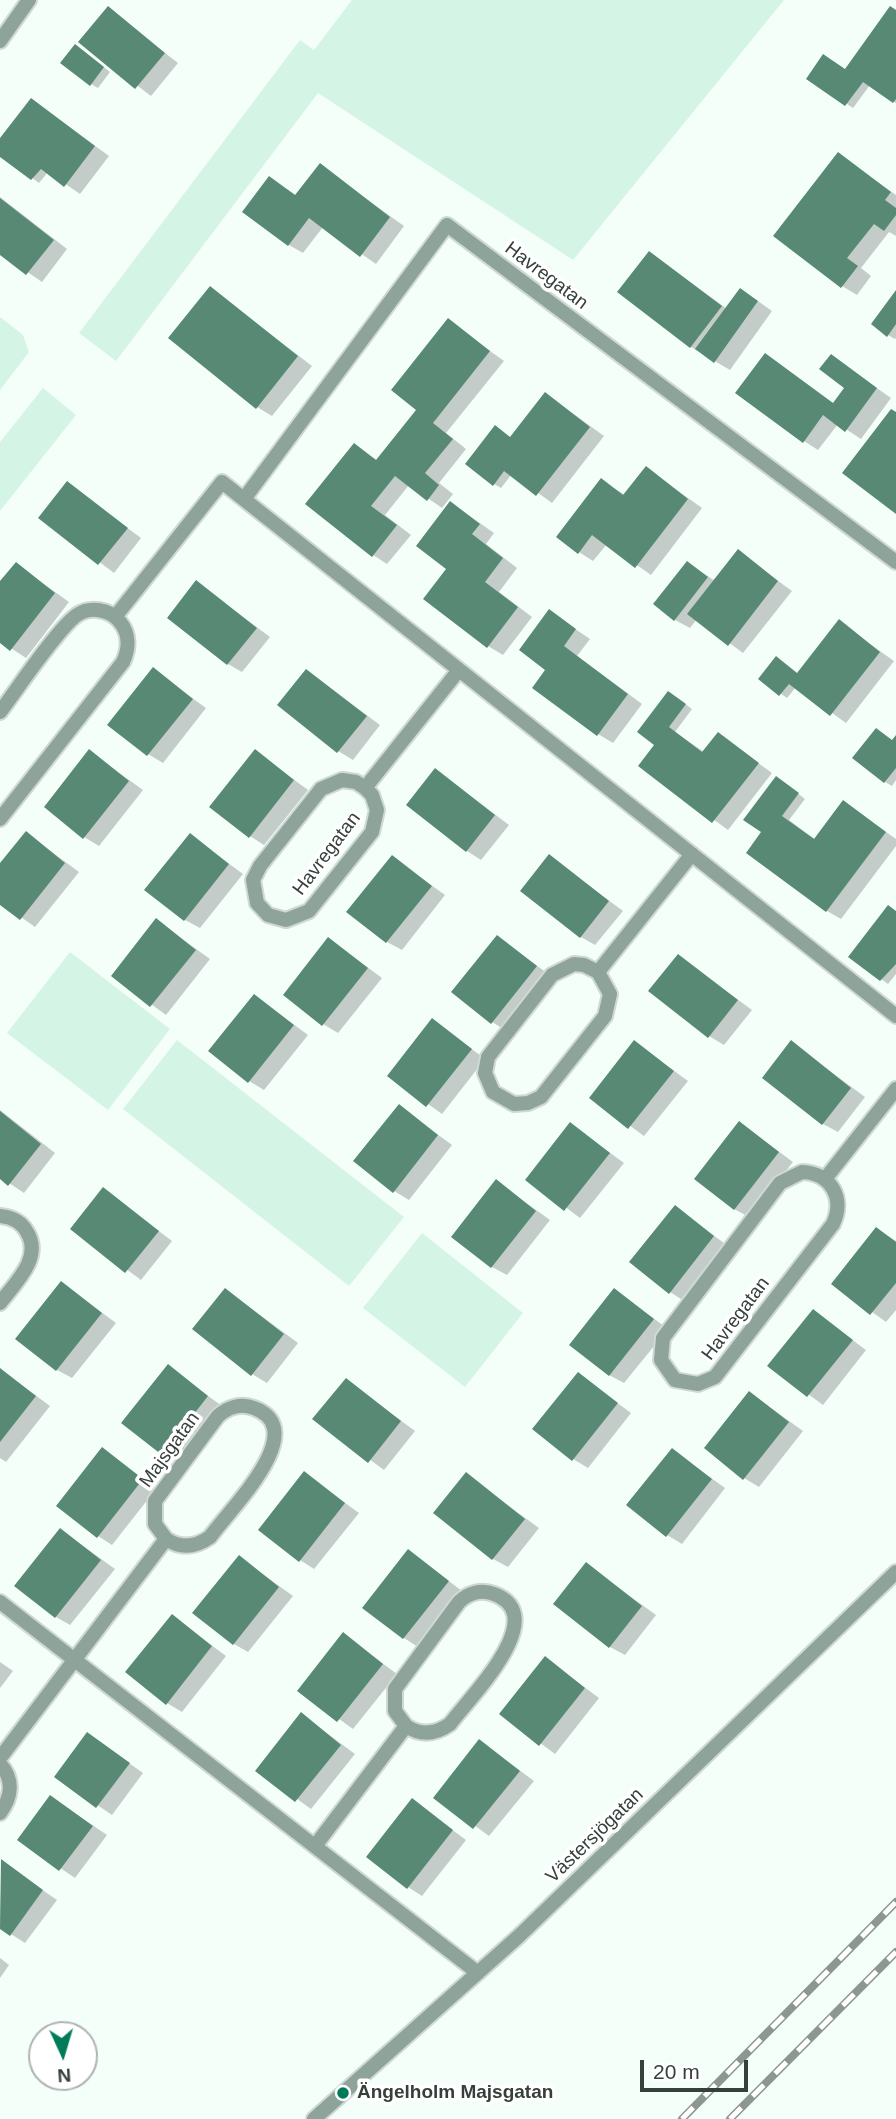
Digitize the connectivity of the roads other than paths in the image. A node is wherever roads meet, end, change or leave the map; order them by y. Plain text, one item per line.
1 (29, 0) edge
2 (0, 41) edge
3 (244, 499) junction
4 (896, 562) edge
5 (116, 617) junction
6 (459, 670) junction
7 (0, 712) edge
8 (365, 788) junction
9 (0, 819) edge
10 (692, 854) junction
11 (598, 972) junction
12 (896, 1016) edge
13 (896, 1089) edge
14 (825, 1180) junction
15 (0, 1216) edge
16 (0, 1303) edge
17 (166, 1539) junction
18 (896, 1572) edge
19 (0, 1601) edge
20 (74, 1659) junction
21 (406, 1726) junction
22 (0, 1758) edge
23 (0, 1764) edge
24 (0, 1813) edge
25 (315, 1846) junction
26 (478, 1973) junction
27 (314, 2119) edge

1 - 2 street
3 - 4 street, Havregatan
3 - 5 street
3 - 6 street
5 - 7 street
5 - 9 street
6 - 8 street, Havregatan
6 - 10 street
8 - 8 street, Havregatan
10 - 11 street
10 - 12 street
11 - 11 street
13 - 14 street
14 - 14 street, Havregatan
15 - 16 street
17 - 17 street, Majsgatan
17 - 20 street
18 - 26 street, Västersjögatan
19 - 20 street
20 - 22 street
20 - 25 street
21 - 21 street
21 - 25 street
23 - 24 street
25 - 26 street
26 - 27 street, Västersjögatan

